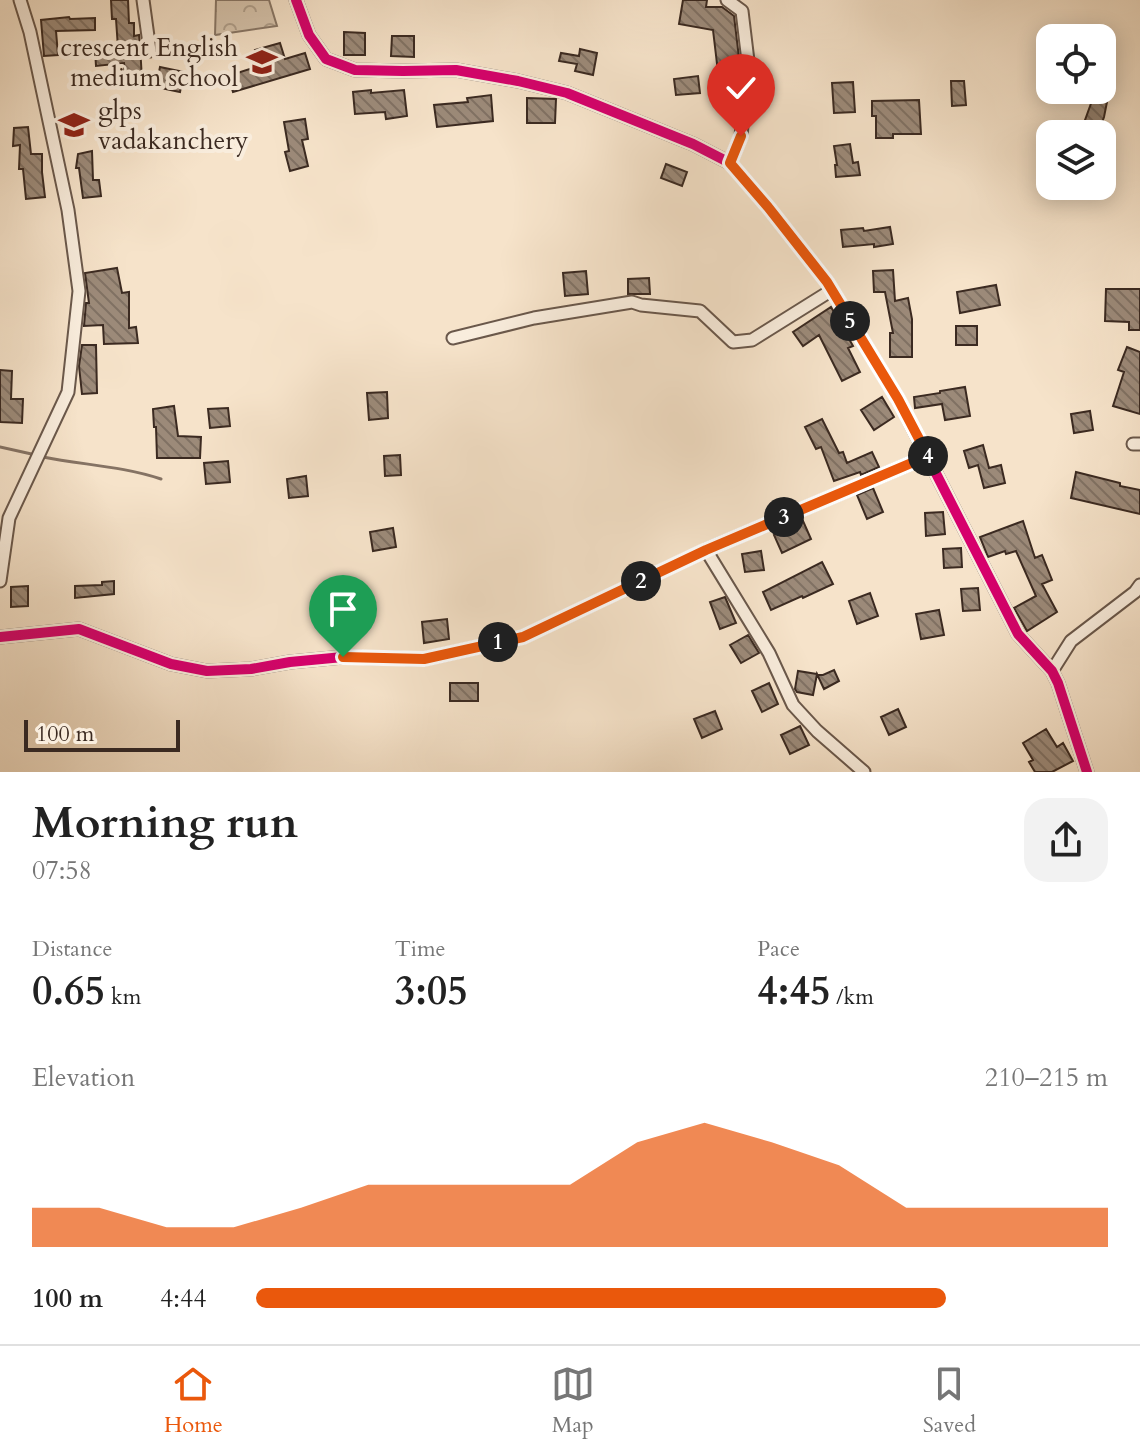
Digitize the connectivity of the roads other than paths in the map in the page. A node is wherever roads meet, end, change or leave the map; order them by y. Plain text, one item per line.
1 (20, 0) edge
2 (143, 0) edge
3 (296, 0) edge
4 (727, 0) edge
5 (150, 51) dead end
6 (730, 163) junction
7 (832, 290) junction
8 (453, 338) dead end
9 (928, 456) junction
10 (706, 550) junction
11 (0, 581) edge
12 (1140, 585) edge
13 (0, 637) edge
14 (1052, 671) junction
15 (864, 772) edge
16 (1087, 772) edge

1 - 11 street
2 - 5 street
3 - 6 street
4 - 6 street
6 - 7 street
7 - 8 street
7 - 9 street
9 - 10 street
9 - 14 street
10 - 13 street
10 - 15 street
12 - 14 street
14 - 16 street

